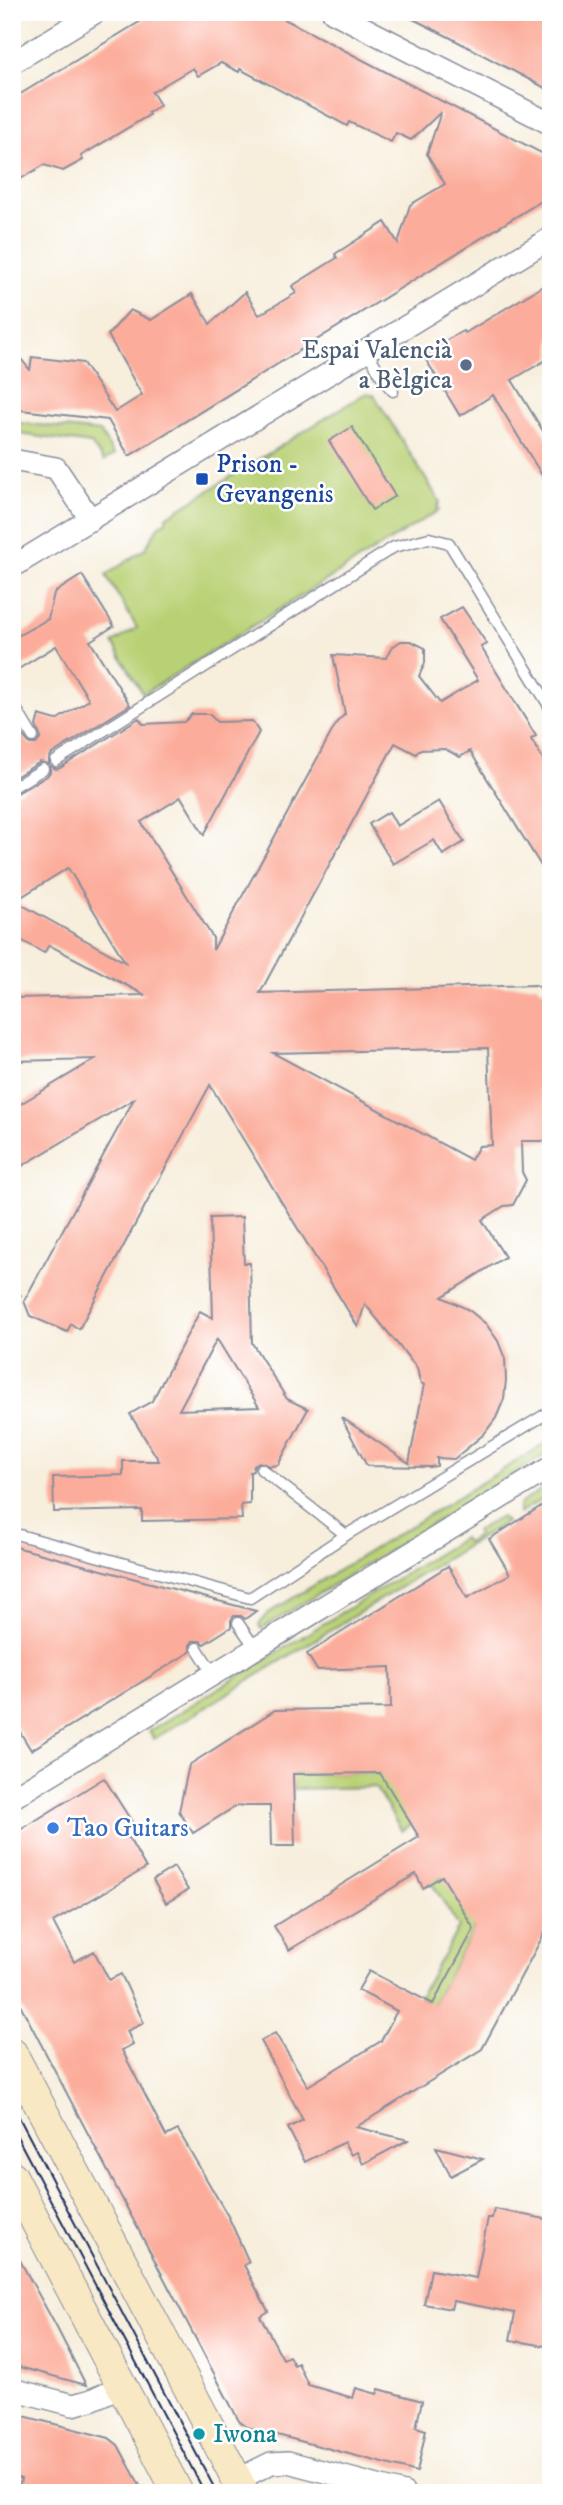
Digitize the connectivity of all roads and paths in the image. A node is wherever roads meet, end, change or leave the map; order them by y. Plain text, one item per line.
1 (96, 12) edge
2 (333, 12) edge
3 (12, 63) edge
4 (551, 124) edge
5 (551, 238) edge
6 (367, 351) junction
7 (393, 391) dead end
8 (12, 460) edge
9 (91, 520) junction
10 (12, 567) edge
11 (12, 702) edge
12 (551, 709) edge
13 (33, 737) dead end
14 (55, 761) dead end
15 (43, 769) dead end
16 (12, 788) edge
17 (12, 1283) edge
18 (21, 1298) dead end
19 (551, 1412) edge
20 (551, 1467) edge
21 (261, 1469) dead end
22 (12, 1533) edge
23 (346, 1535) junction
24 (238, 1623) dead end
25 (197, 1648) dead end
26 (256, 1650) junction
27 (214, 1675) junction
28 (12, 1798) edge
29 (12, 2053) edge
30 (12, 2176) edge
31 (121, 2386) junction
32 (12, 2389) edge
33 (240, 2486) edge
34 (178, 2493) edge
35 (404, 2493) edge

1 - 3 street
2 - 4 street
5 - 6 street
6 - 7 lane
6 - 9 street
8 - 9 street
9 - 10 street
11 - 13 lane
12 - 14 lane
15 - 16 lane
17 - 18 path
19 - 23 lane
20 - 26 street
21 - 23 lane
22 - 23 lane
24 - 26 lane
25 - 27 lane
26 - 27 street
27 - 28 street
29 - 33 main road
30 - 31 main road
31 - 32 street
31 - 34 main road
33 - 35 street

